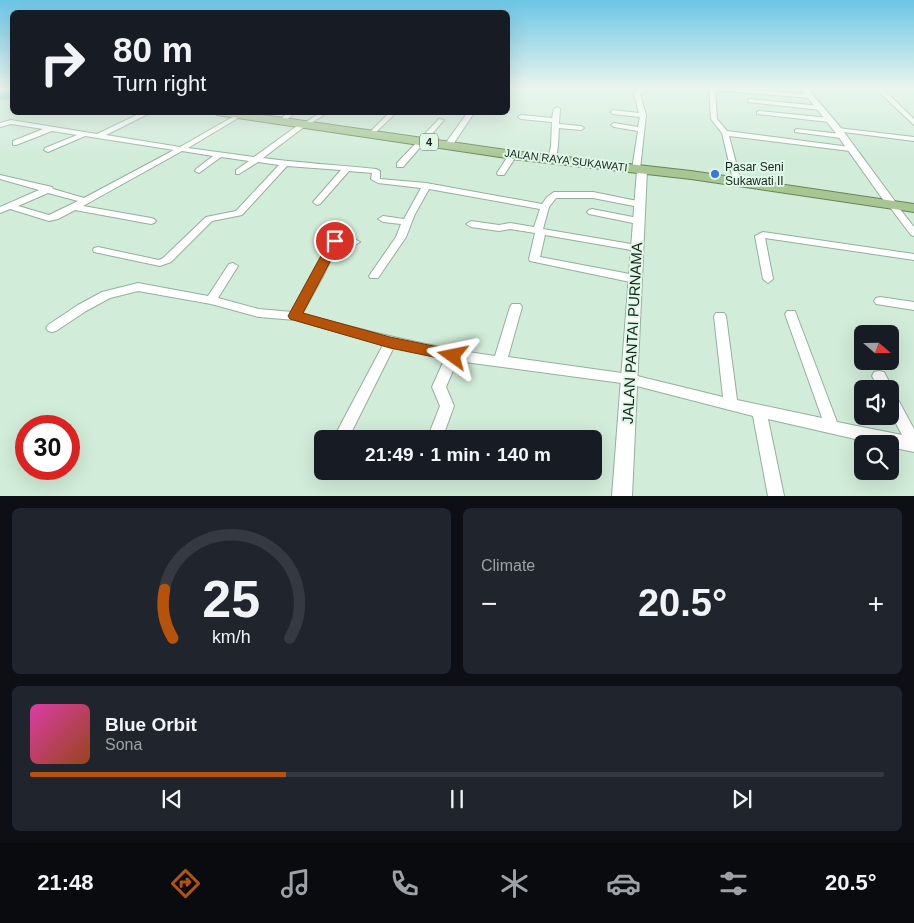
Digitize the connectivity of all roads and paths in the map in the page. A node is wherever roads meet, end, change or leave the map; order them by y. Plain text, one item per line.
1 (556, 111) edge
2 (642, 111) edge
3 (714, 111) edge
4 (822, 111) edge
5 (902, 111) edge
6 (613, 112) dead end
7 (759, 113) dead end
8 (143, 115) edge
9 (228, 115) edge
10 (289, 115) edge
11 (320, 115) edge
12 (391, 115) edge
13 (470, 115) edge
14 (643, 115) junction
15 (236, 117) junction
16 (521, 117) dead end
17 (441, 120) dead end
18 (829, 120) junction
19 (282, 121) junction
20 (554, 123) junction
21 (914, 123) edge
22 (0, 125) edge
23 (304, 125) junction
24 (614, 126) dead end
25 (53, 128) junction
26 (580, 128) dead end
27 (641, 129) junction
28 (797, 131) dead end
29 (85, 133) junction
30 (725, 133) junction
31 (840, 133) junction
32 (372, 134) junction
33 (100, 135) junction
34 (914, 139) edge
35 (422, 141) junction
36 (16, 144) dead end
37 (449, 144) junction
38 (181, 149) junction
39 (850, 149) junction
40 (48, 150) dead end
41 (220, 154) junction
42 (512, 154) junction
43 (257, 158) junction
44 (552, 159) junction
45 (286, 162) junction
46 (400, 165) dead end
47 (347, 168) junction
48 (639, 169) junction
49 (199, 171) dead end
50 (239, 172) dead end
51 (501, 174) dead end
52 (2, 177) dead end
53 (737, 182) junction
54 (426, 186) junction
55 (49, 189) junction
56 (86, 201) junction
57 (316, 202) dead end
58 (639, 204) junction
59 (893, 206) junction
60 (76, 207) junction
61 (544, 207) junction
62 (4, 208) edge
63 (914, 208) edge
64 (592, 212) dead end
65 (383, 219) dead end
66 (151, 221) dead end
67 (638, 221) junction
68 (408, 222) junction
69 (471, 224) dead end
70 (538, 230) junction
71 (914, 233) edge
72 (355, 242) dead end
73 (637, 248) junction
74 (98, 250) dead end
75 (914, 257) edge
76 (233, 266) dead end
77 (374, 276) dead end
78 (635, 279) junction
79 (768, 279) dead end
80 (212, 300) junction
81 (880, 301) dead end
82 (914, 306) edge
83 (516, 307) dead end
84 (791, 314) dead end
85 (295, 316) junction
86 (720, 316) dead end
87 (52, 328) dead end
88 (390, 342) junction
89 (453, 356) junction
90 (500, 362) junction
91 (629, 379) junction
92 (731, 405) junction
93 (759, 411) junction
94 (899, 415) edge
95 (832, 427) junction
96 (345, 430) edge
97 (437, 430) edge
98 (914, 444) edge
99 (622, 496) edge
100 (776, 496) edge

1 - 20 street
2 - 14 street
3 - 30 street
4 - 18 street
5 - 21 street
6 - 14 street
7 - 18 street
8 - 33 street
9 - 15 highway, JALAN RAYA SUKAWATI / 4
10 - 19 street
11 - 23 street
12 - 32 street
13 - 37 street
14 - 27 street
15 - 19 highway, JALAN RAYA SUKAWATI / 4
15 - 38 street
16 - 20 street
17 - 35 street
18 - 31 street
19 - 23 highway, JALAN RAYA SUKAWATI / 4
20 - 26 street
20 - 44 street
22 - 25 street
23 - 32 highway, JALAN RAYA SUKAWATI / 4
23 - 43 street
24 - 27 street
25 - 29 street
25 - 36 street
27 - 48 street
28 - 31 street
29 - 33 street
29 - 40 street
30 - 39 street
30 - 53 street
31 - 34 street
31 - 39 street
32 - 35 highway, JALAN RAYA SUKAWATI / 4
33 - 38 street
35 - 37 highway, JALAN RAYA SUKAWATI / 4
35 - 46 street
37 - 42 highway, JALAN RAYA SUKAWATI / 4
38 - 41 street
38 - 56 street
39 - 59 street
41 - 43 street
41 - 49 street
42 - 44 highway, JALAN RAYA SUKAWATI / 4
42 - 51 street
43 - 45 street
43 - 50 street
44 - 48 highway, JALAN RAYA SUKAWATI / 4
45 - 47 street
45 - 74 street
47 - 54 street
47 - 57 street
48 - 53 highway, JALAN RAYA SUKAWATI / 4
48 - 58 street, JALAN PANTAI PURNAMA
52 - 55 street
53 - 59 highway, JALAN RAYA SUKAWATI / 4
54 - 61 street
54 - 68 street
55 - 56 street
55 - 62 street
56 - 60 street
58 - 61 street
58 - 67 street, JALAN PANTAI PURNAMA
59 - 63 highway, JALAN RAYA SUKAWATI / 4
59 - 71 street
60 - 62 street
60 - 66 street
61 - 70 street
64 - 67 street
65 - 68 street
67 - 73 street, JALAN PANTAI PURNAMA
68 - 77 street
69 - 70 street
70 - 73 street
70 - 78 street
72 - 85 street
73 - 78 street, JALAN PANTAI PURNAMA
75 - 79 street
76 - 80 street
78 - 91 street, JALAN PANTAI PURNAMA
80 - 85 street
80 - 87 street
81 - 82 street
83 - 90 street
84 - 95 street
85 - 88 street
86 - 92 street
88 - 89 street
88 - 96 street
89 - 90 street
89 - 97 street
90 - 91 street
91 - 92 street
91 - 99 street, JALAN PANTAI PURNAMA
92 - 93 street
93 - 95 street
93 - 100 street
94 - 98 street
95 - 98 street

